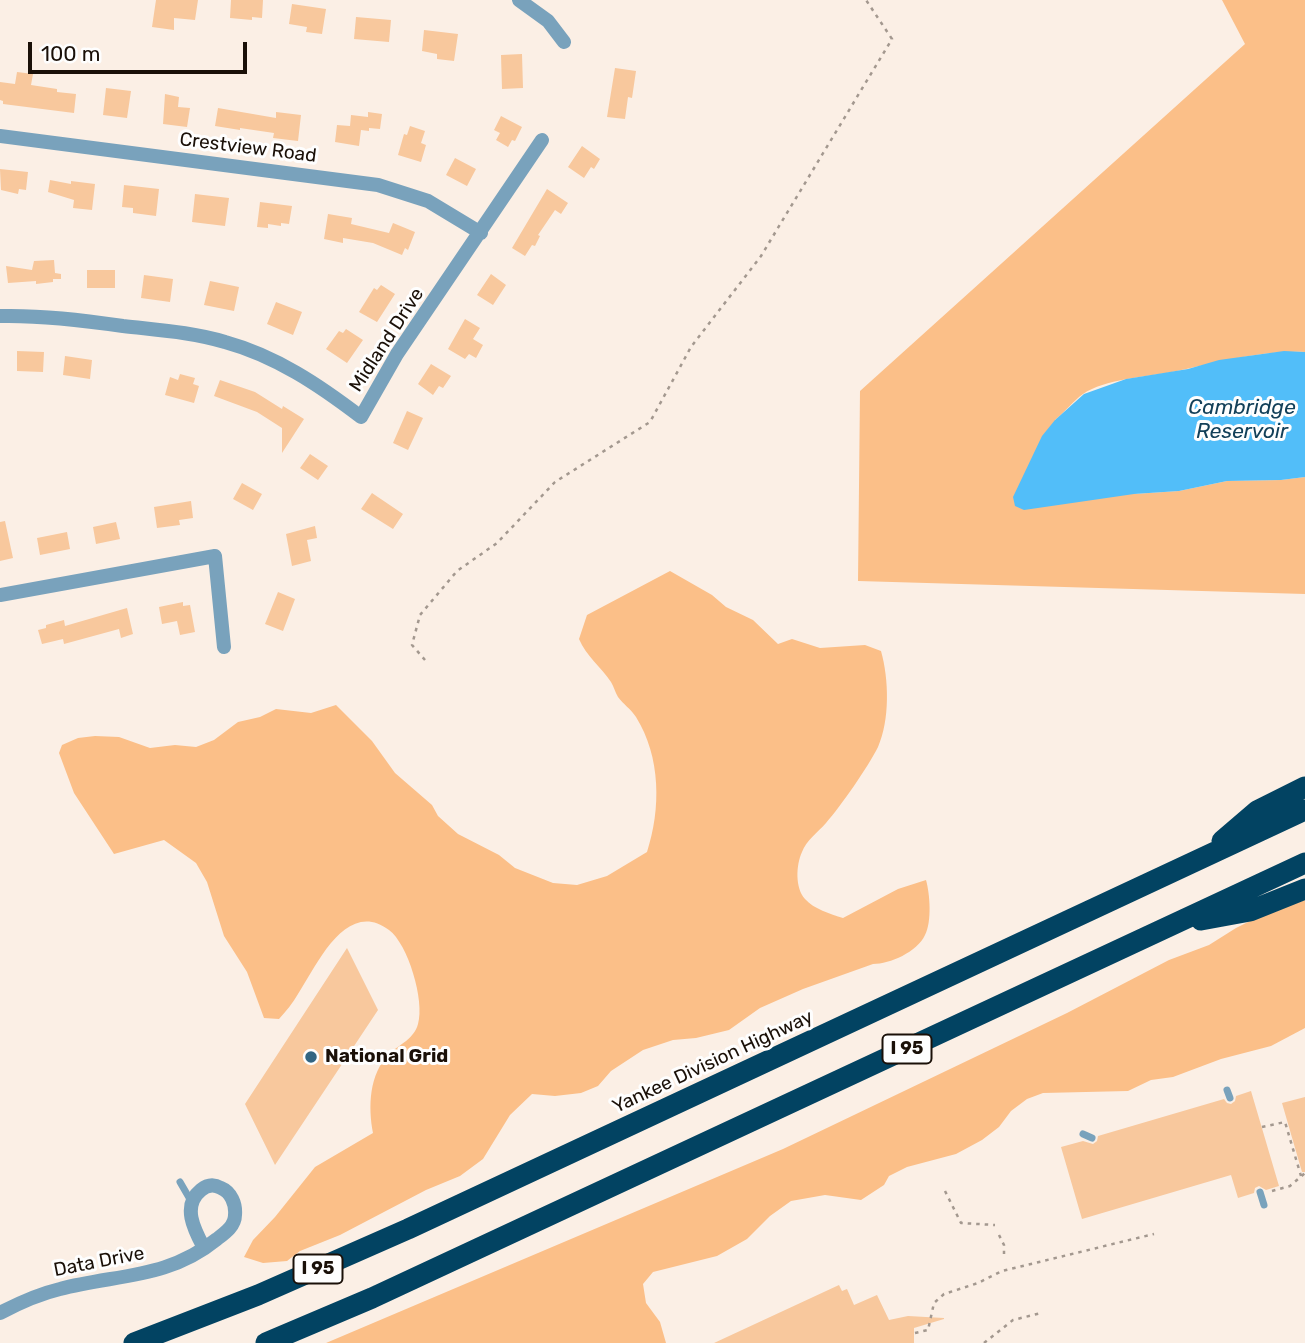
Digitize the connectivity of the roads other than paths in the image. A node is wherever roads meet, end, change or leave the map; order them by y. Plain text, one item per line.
1 (519, 0) edge
2 (564, 43) dead end
3 (0, 136) edge
4 (542, 140) dead end
5 (481, 233) junction
6 (0, 316) edge
7 (0, 595) edge
8 (224, 648) dead end
9 (1305, 787) edge
10 (1305, 810) edge
11 (1200, 859) junction
12 (1305, 863) edge
13 (1305, 889) edge
14 (1168, 927) junction
15 (1083, 1134) dead end
16 (1092, 1138) dead end
17 (180, 1182) dead end
18 (1261, 1193) road end
19 (192, 1202) junction
20 (1264, 1205) dead end
21 (204, 1248) junction
22 (0, 1313) edge
23 (134, 1343) edge
24 (265, 1343) edge

1 - 2 street
3 - 5 street, Crestview Road
4 - 5 street, Midland Drive
5 - 6 street, Midland Drive
7 - 8 street
9 - 11 highway
10 - 11 highway, Yankee Division Highway / I 95
11 - 23 highway, Yankee Division Highway / I 95
12 - 14 highway, I 95
13 - 14 highway
14 - 24 highway, I 95
15 - 16 lane
17 - 19 lane
18 - 20 lane
19 - 21 street
19 - 21 street, Data Drive
21 - 22 street, Data Drive

